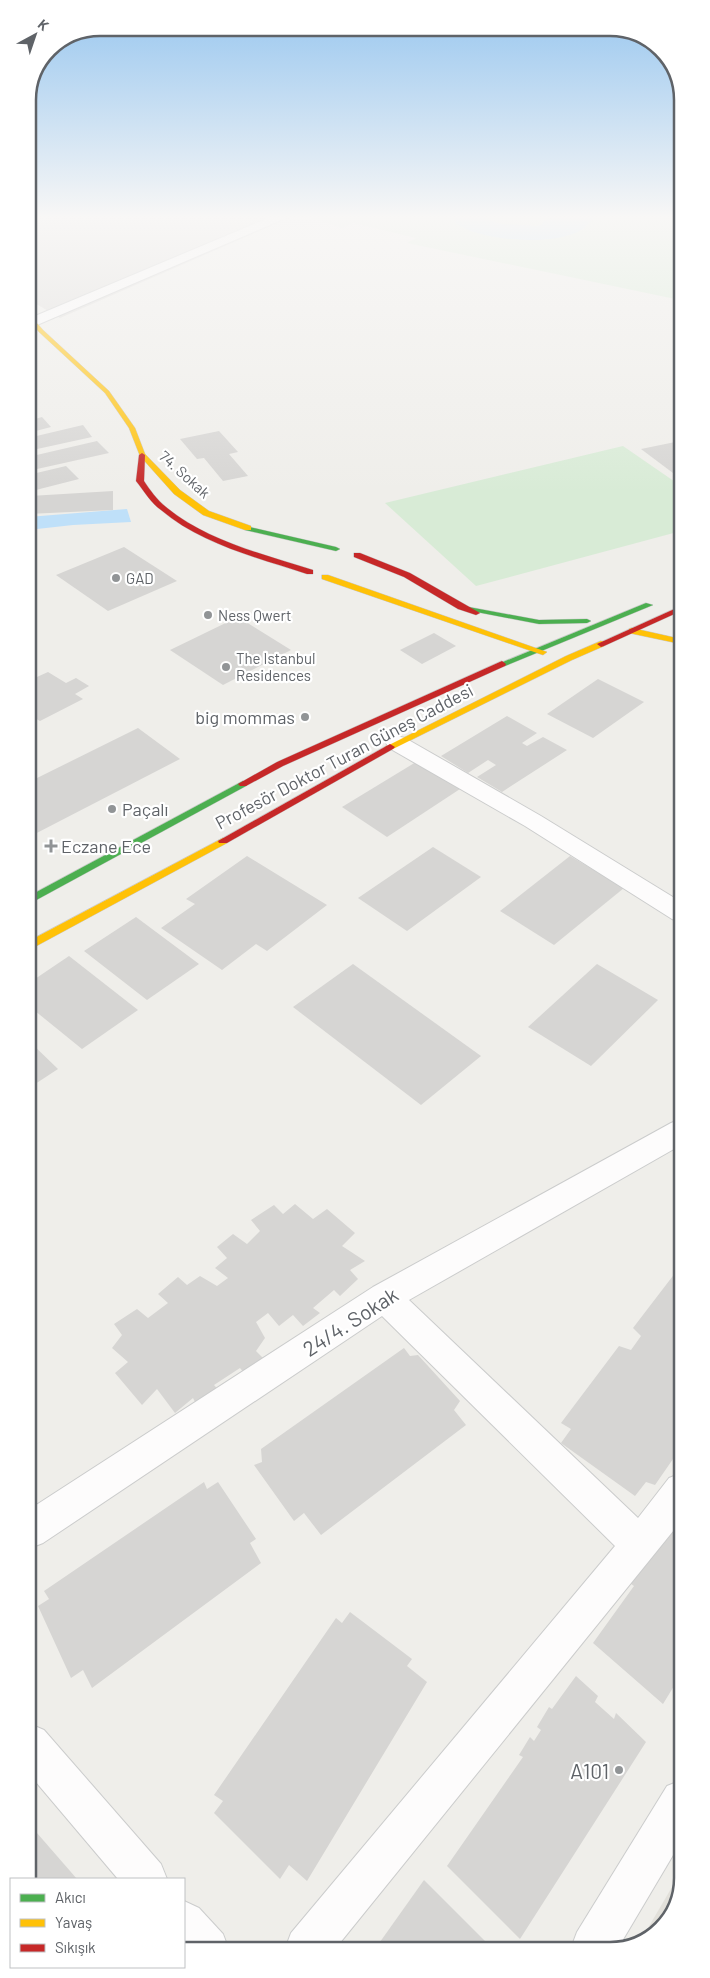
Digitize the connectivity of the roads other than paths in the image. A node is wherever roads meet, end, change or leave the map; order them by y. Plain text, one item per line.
1 (55, 308) edge
2 (36, 316) edge
3 (36, 325) edge
4 (142, 455) junction
5 (336, 549) junction
6 (357, 555) junction
7 (310, 572) junction
8 (326, 577) junction
9 (659, 601) dead end
10 (461, 607) junction
11 (674, 611) edge
12 (615, 618) junction
13 (457, 621) junction
14 (517, 630) dead end
15 (632, 632) junction
16 (535, 637) dead end
17 (482, 641) dead end
18 (674, 641) edge
19 (552, 644) junction
20 (536, 650) junction
21 (569, 658) junction
22 (398, 743) junction
23 (36, 896) edge
24 (674, 909) edge
25 (36, 942) edge
26 (674, 1135) edge
27 (384, 1297) junction
28 (674, 1501) edge
29 (36, 1526) edge
30 (640, 1545) junction
31 (36, 1751) edge
32 (674, 1814) edge
33 (145, 1878) edge
34 (185, 1924) edge
35 (200, 1942) edge
36 (313, 1942) edge
37 (597, 1942) edge

1 - 2 street
3 - 4 main road
4 - 5 main road, 74. Sokak
4 - 7 main road, 74. Sokak
5 - 6 main road, 74. Sokak
5 - 7 main road
6 - 8 main road
6 - 10 main road
7 - 8 main road, 74. Sokak
8 - 13 main road
9 - 12 main road, Profesör Doktor Turan Güneş Caddesi
10 - 12 main road
10 - 14 main road
11 - 15 main road, Profesör Doktor Turan Güneş Caddesi
12 - 19 main road, Profesör Doktor Turan Güneş Caddesi
13 - 17 main road
13 - 20 main road
15 - 18 main road
15 - 21 main road, Profesör Doktor Turan Güneş Caddesi
16 - 19 main road
19 - 20 main road, Profesör Doktor Turan Güneş Caddesi
19 - 21 main road
20 - 21 main road
20 - 23 main road, Profesör Doktor Turan Güneş Caddesi
21 - 22 main road, Profesör Doktor Turan Güneş Caddesi
22 - 24 street
22 - 25 main road, Profesör Doktor Turan Güneş Caddesi
26 - 27 street, 24/4. Sokak
27 - 29 street, 24/4. Sokak
27 - 30 street
28 - 30 street
30 - 36 street
31 - 33 street
32 - 37 street
34 - 35 street

